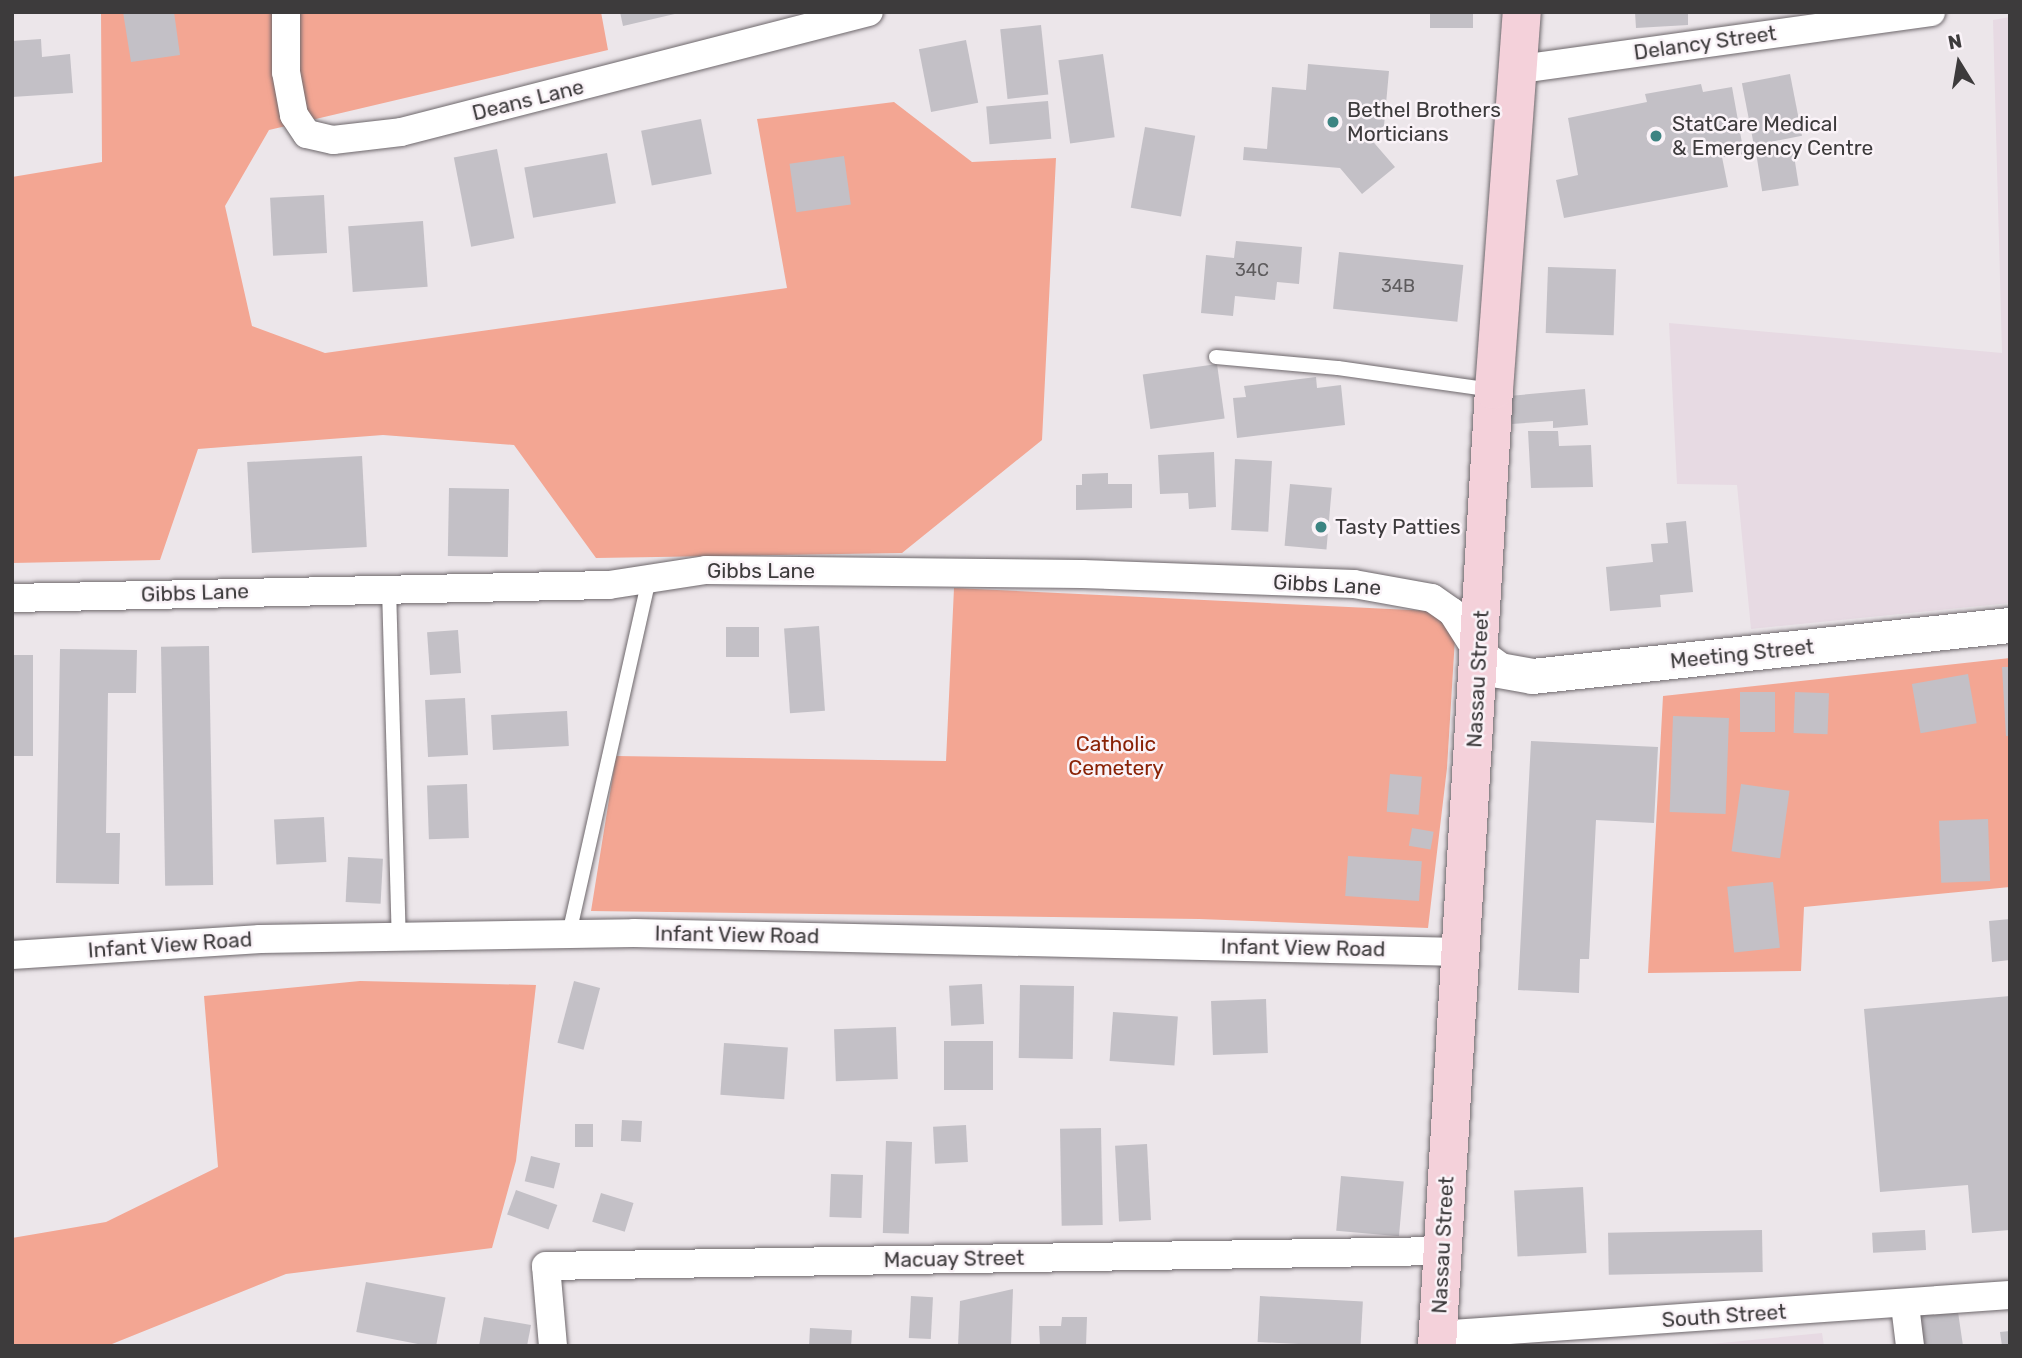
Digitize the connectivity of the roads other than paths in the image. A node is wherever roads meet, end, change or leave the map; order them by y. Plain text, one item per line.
1 (286, 12) edge
2 (869, 12) edge
3 (1522, 12) edge
4 (1931, 12) edge
5 (1521, 69) junction
6 (1216, 357) dead end
7 (1494, 390) junction
8 (649, 579) junction
9 (389, 588) junction
10 (12, 598) edge
11 (2010, 625) edge
12 (1480, 656) junction
13 (569, 934) junction
14 (399, 936) junction
15 (1461, 952) junction
16 (12, 955) edge
17 (1442, 1251) junction
18 (2010, 1295) edge
19 (1905, 1305) junction
20 (1438, 1340) edge
21 (553, 1346) edge
22 (1910, 1346) edge

1 - 2 street, Deans Lane
3 - 5 main road, Nassau Street
4 - 5 street, Delancy Street
5 - 7 main road, Nassau Street
6 - 7 lane
7 - 12 main road, Nassau Street
8 - 9 street, Gibbs Lane
8 - 12 street, Gibbs Lane
8 - 13 lane
9 - 10 street, Gibbs Lane
9 - 14 lane
11 - 12 street, Meeting Street
12 - 15 main road, Nassau Street
13 - 14 street, Infant View Road
13 - 15 street, Infant View Road
14 - 16 street, Infant View Road
15 - 17 main road, Nassau Street
17 - 20 main road, Nassau Street
17 - 21 street, Macuay Street
18 - 19 street, South Street
19 - 20 street, South Street
19 - 22 street

